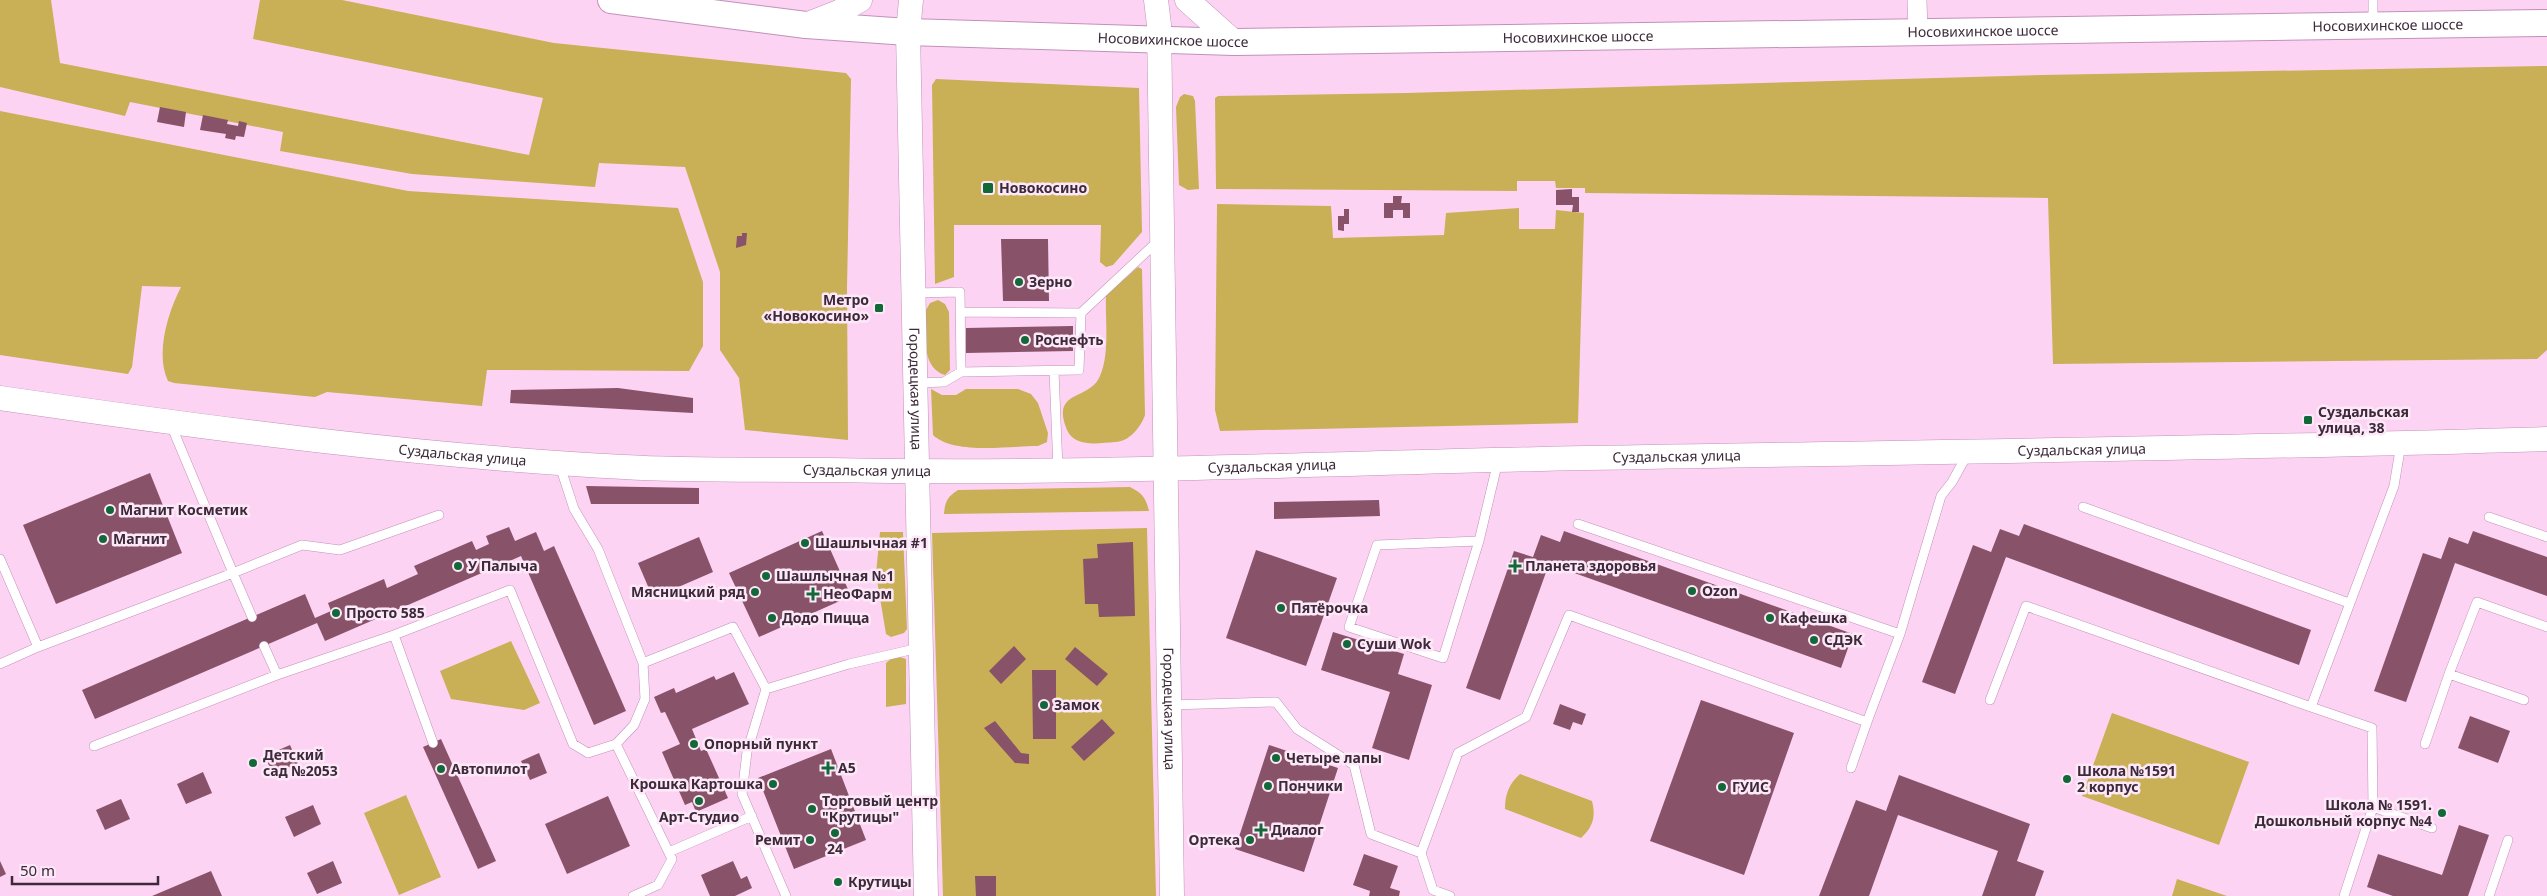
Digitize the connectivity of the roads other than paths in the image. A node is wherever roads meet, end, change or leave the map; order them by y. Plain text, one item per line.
1 (612, 0) edge
2 (860, 0) edge
3 (911, 0) edge
4 (1156, 0) edge
5 (1188, 0) edge
6 (1917, 0) edge
7 (2373, 13) edge
8 (2547, 23) edge
9 (806, 25) junction
10 (908, 32) junction
11 (1918, 32) junction
12 (1159, 41) junction
13 (1234, 42) junction
14 (1162, 238) junction
15 (913, 293) junction
16 (960, 312) junction
17 (1082, 313) junction
18 (961, 372) junction
19 (1054, 372) junction
20 (915, 383) junction
21 (0, 398) edge
22 (170, 423) junction
23 (2547, 439) edge
24 (2401, 444) junction
25 (1969, 450) junction
26 (1498, 460) junction
27 (559, 463) junction
28 (1165, 468) junction
29 (1058, 470) junction
30 (916, 471) junction
31 (2083, 507) dead end
32 (439, 515) dead end
33 (2489, 517) dead end
34 (1578, 524) dead end
35 (2547, 537) edge
36 (1479, 541) junction
37 (0, 559) edge
38 (234, 573) junction
39 (2349, 603) junction
40 (252, 617) dead end
41 (2547, 627) edge
42 (1900, 634) junction
43 (394, 635) junction
44 (264, 646) dead end
45 (38, 647) junction
46 (920, 648) junction
47 (643, 663) junction
48 (0, 664) edge
49 (2449, 674) junction
50 (277, 675) junction
51 (766, 689) junction
52 (1990, 700) dead end
53 (2524, 700) dead end
54 (1168, 706) junction
55 (2311, 706) junction
56 (1867, 722) junction
57 (433, 743) dead end
58 (616, 744) junction
59 (2424, 744) dead end
60 (94, 746) dead end
61 (1851, 768) dead end
62 (2373, 807) junction
63 (752, 816) junction
64 (2432, 828) dead end
65 (2508, 840) dead end
66 (669, 852) junction
67 (1421, 853) junction
68 (633, 896) edge
69 (786, 896) edge
70 (926, 896) edge
71 (1172, 896) edge
72 (1450, 896) edge
73 (2344, 896) edge
74 (2489, 896) edge

1 - 9 main road, Носовихинское шоссе
2 - 9 street
3 - 10 street, Городецкая улица
4 - 12 street, Городецкая улица
5 - 13 street
6 - 11 street
7 - 8 main road, Носовихинское шоссе
7 - 11 main road, Носовихинское шоссе
9 - 10 main road, Носовихинское шоссе
10 - 12 main road, Носовихинское шоссе
10 - 15 street, Городецкая улица
11 - 13 main road, Носовихинское шоссе
12 - 13 main road, Носовихинское шоссе
12 - 14 street, Городецкая улица
14 - 17 lane
14 - 28 street, Городецкая улица
15 - 16 lane
15 - 20 street, Городецкая улица
16 - 17 lane
16 - 18 lane
17 - 19 lane
18 - 19 lane
18 - 20 lane
19 - 29 lane
20 - 30 street, Городецкая улица
21 - 22 street, Суздальская улица
22 - 27 street, Суздальская улица
22 - 38 lane
23 - 24 street, Суздальская улица
24 - 25 street, Суздальская улица
24 - 39 lane
25 - 26 street, Суздальская улица
25 - 42 lane
26 - 28 street, Суздальская улица
26 - 36 lane
27 - 30 street, Суздальская улица
27 - 47 lane
28 - 29 street, Суздальская улица
28 - 54 street, Городецкая улица
29 - 30 street, Суздальская улица
30 - 46 street, Городецкая улица
31 - 39 lane
32 - 38 lane
33 - 35 lane
34 - 42 lane
36 - 36 lane
37 - 45 lane
38 - 40 lane
38 - 45 lane
39 - 55 lane
41 - 49 lane
42 - 56 lane
43 - 50 lane
43 - 57 lane
43 - 58 lane
44 - 50 lane
45 - 48 lane
46 - 51 lane
46 - 70 street, Городецкая улица
47 - 51 lane
47 - 58 lane
49 - 53 lane
49 - 59 lane
50 - 60 lane
51 - 63 lane
52 - 55 lane
54 - 67 lane
54 - 71 street, Городецкая улица
55 - 62 lane
56 - 61 lane
56 - 67 lane
58 - 66 lane
62 - 64 lane
62 - 73 lane
63 - 66 lane
63 - 69 lane
65 - 74 lane
66 - 68 lane
67 - 72 lane

